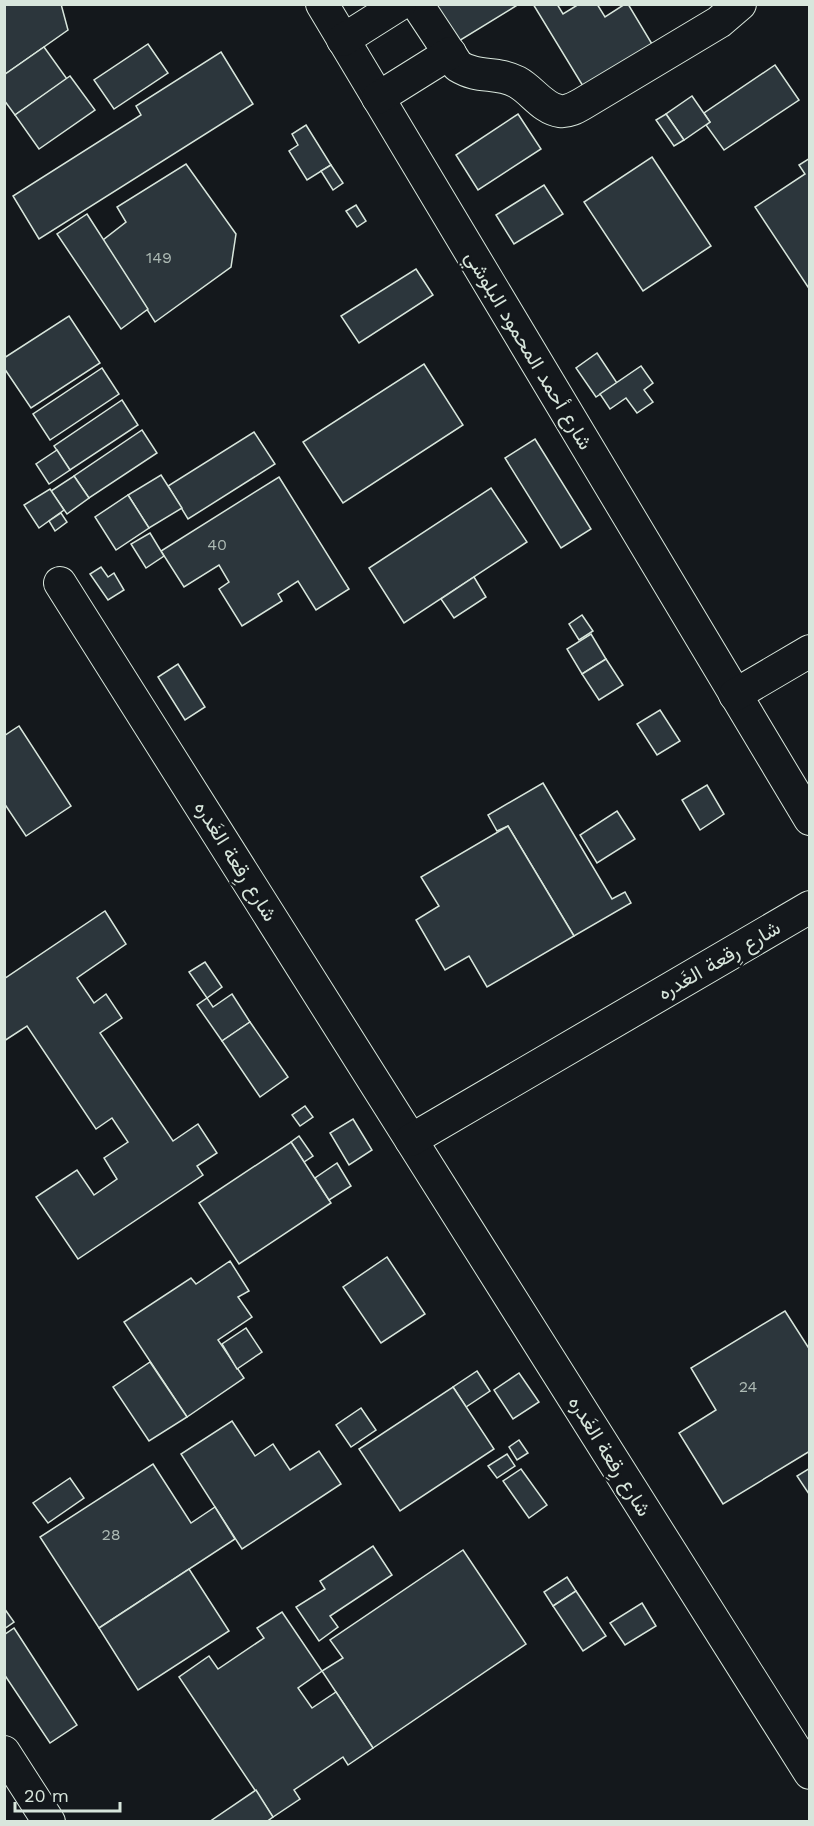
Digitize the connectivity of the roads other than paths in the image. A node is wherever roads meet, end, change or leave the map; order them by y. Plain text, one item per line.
1 (322, 4) edge
2 (400, 4) edge
3 (417, 4) edge
4 (740, 4) edge
5 (343, 40) junction
6 (450, 53) junction
7 (378, 98) junction
8 (60, 583) dead end
9 (810, 651) edge
10 (735, 695) junction
11 (810, 819) edge
12 (810, 907) edge
13 (411, 1140) junction
14 (4, 1752) edge
15 (810, 1773) edge
16 (49, 1821) edge

1 - 5 street, شارع أحمد المحمود البلوشي
2 - 5 street
3 - 6 street
4 - 6 street
5 - 7 street, شارع أحمد المحمود البلوشي
6 - 7 street
7 - 10 street, شارع أحمد المحمود البلوشي
8 - 13 street, شارع رِقعة الغَدره
9 - 10 street
10 - 11 street, شارع أحمد المحمود البلوشي
12 - 13 street, شارع رِقعة الغَدره
13 - 15 street, شارع رِقعة الغَدره
14 - 16 street

